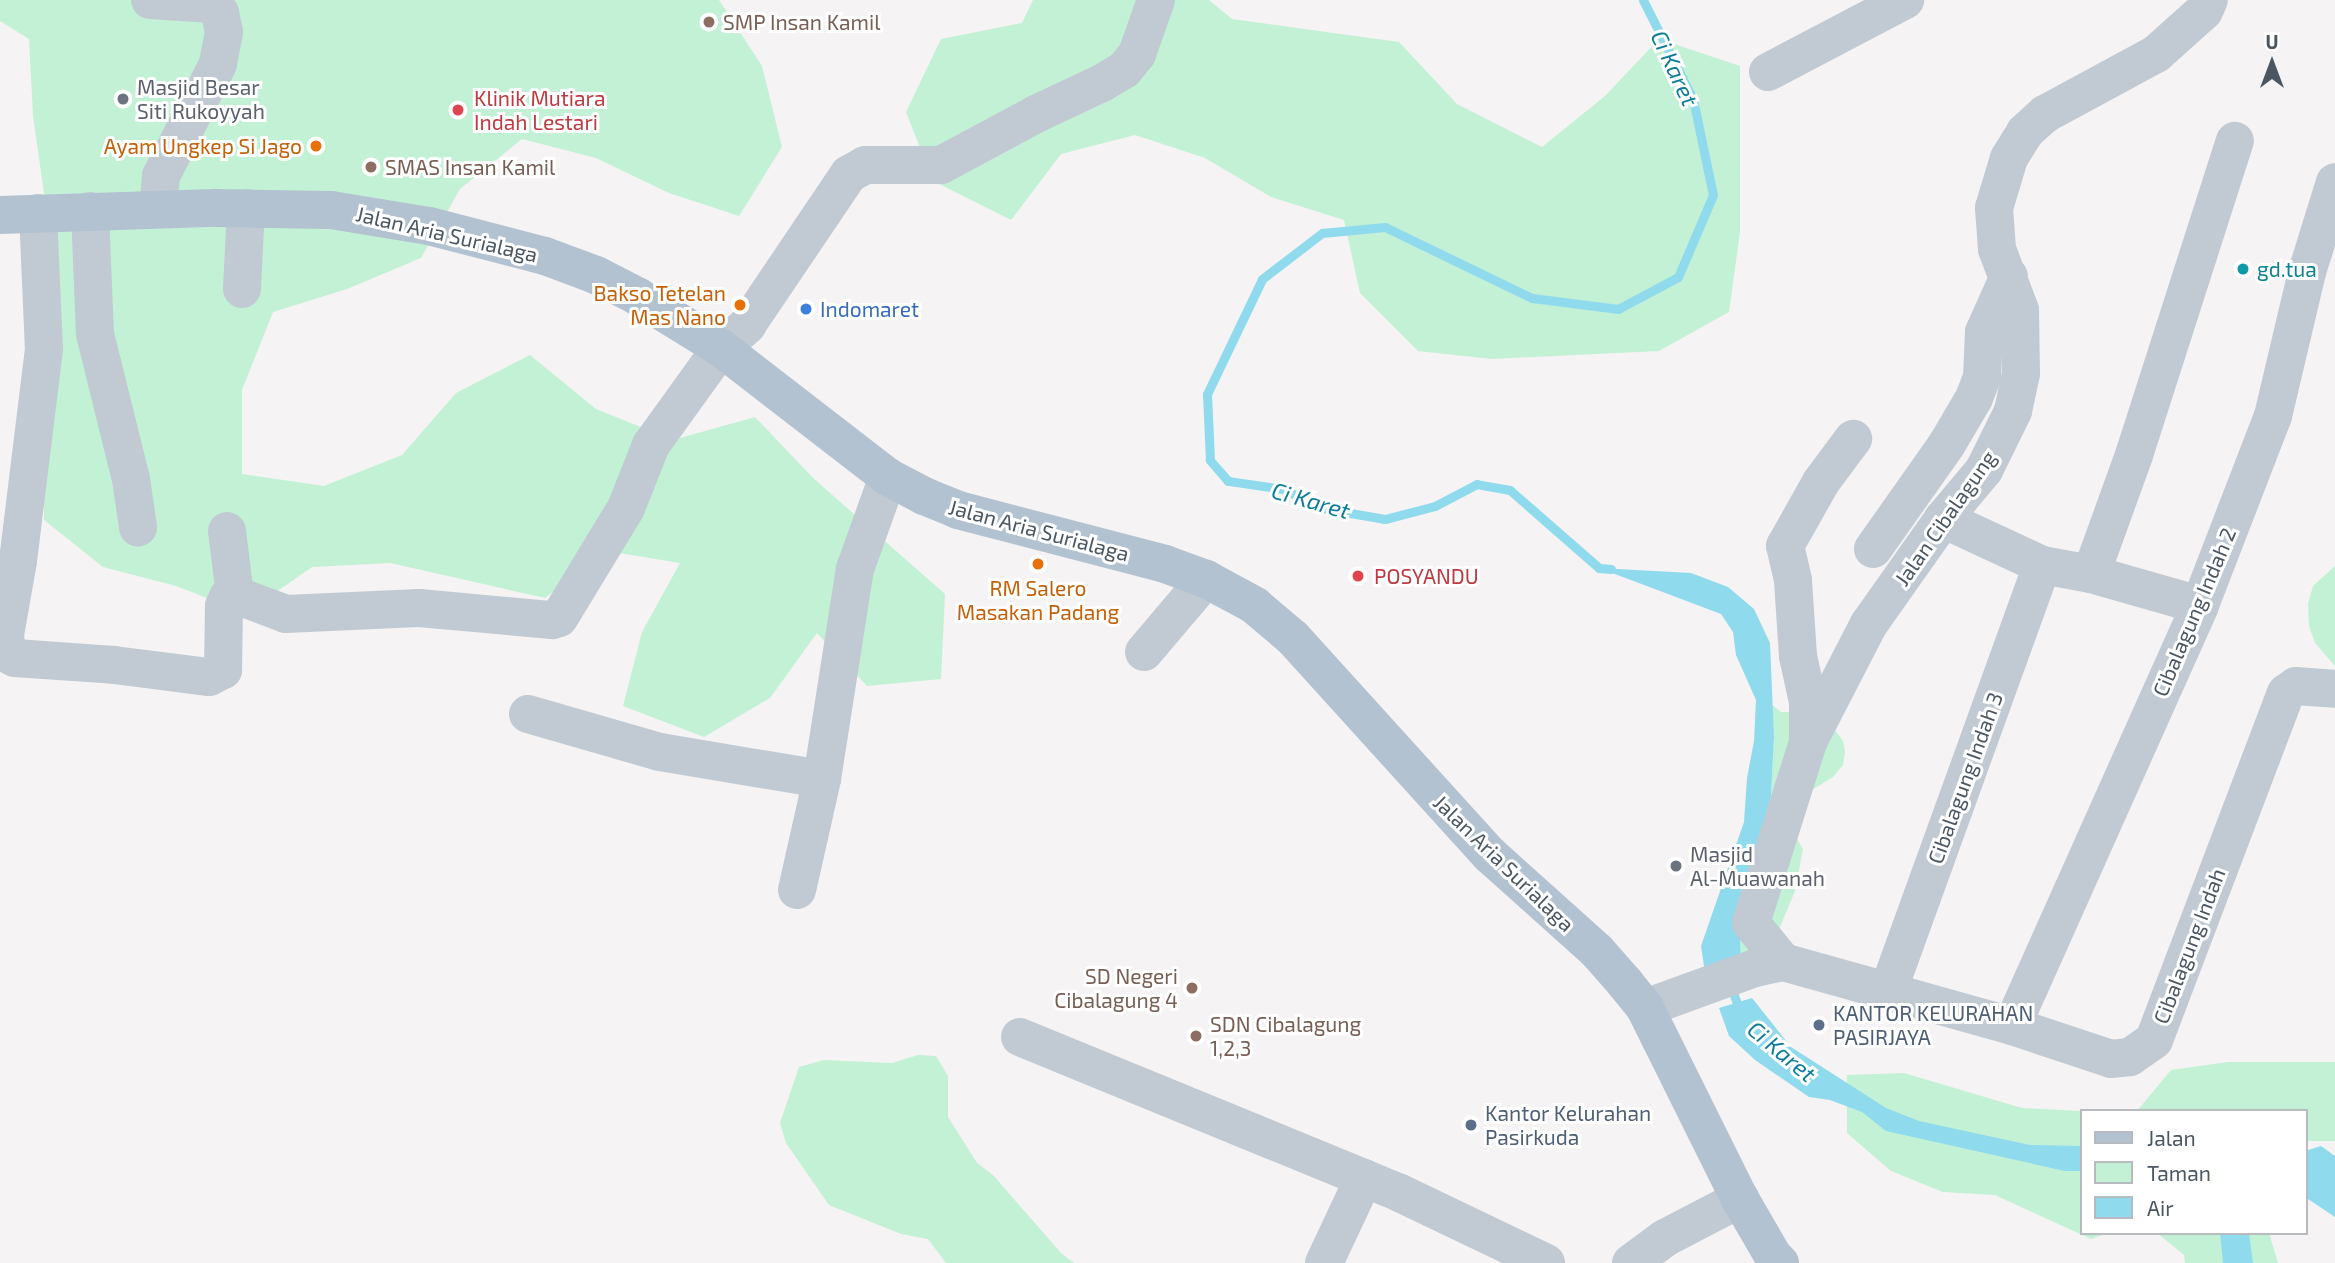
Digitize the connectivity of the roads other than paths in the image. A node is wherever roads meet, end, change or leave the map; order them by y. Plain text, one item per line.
1 (150, 0) edge
2 (1156, 0) edge
3 (1905, 0) edge
4 (2209, 0) edge
5 (1768, 72) dead end
6 (2235, 141) dead end
7 (2335, 182) edge
8 (158, 208) junction
9 (246, 208) junction
10 (90, 211) junction
11 (38, 213) junction
12 (0, 215) edge
13 (2009, 276) junction
14 (242, 289) dead end
15 (721, 348) junction
16 (1853, 439) dead end
17 (888, 477) junction
18 (1943, 519) junction
19 (138, 527) dead end
20 (227, 531) dead end
21 (1873, 549) dead end
22 (9, 559) edge
23 (2042, 565) junction
24 (2091, 574) junction
25 (1206, 579) junction
26 (235, 595) junction
27 (2200, 605) junction
28 (1144, 652) dead end
29 (2335, 689) edge
30 (528, 714) dead end
31 (1808, 742) junction
32 (822, 779) junction
33 (797, 890) dead end
34 (1769, 965) junction
35 (1888, 991) junction
36 (1645, 1008) junction
37 (2012, 1026) junction
38 (1020, 1037) dead end
39 (1364, 1178) junction
40 (1740, 1199) junction
41 (1539, 1262) edge
42 (1324, 1263) edge
43 (1631, 1263) edge
44 (1780, 1263) edge

1 - 8 street
2 - 15 street
3 - 5 street
4 - 13 street, Jalan Cibalagung
6 - 24 street
7 - 27 street, Cibalagung Indah 2
8 - 9 main road, Jalan Aria Surialaga
8 - 10 main road, Jalan Aria Surialaga
9 - 14 street
9 - 15 main road, Jalan Aria Surialaga
10 - 11 main road, Jalan Aria Surialaga
10 - 19 street
11 - 12 main road, Jalan Aria Surialaga
11 - 22 street
13 - 18 street, Jalan Cibalagung
13 - 21 street
15 - 17 main road, Jalan Aria Surialaga
15 - 26 street
16 - 31 street
17 - 25 main road, Jalan Aria Surialaga
17 - 32 street
18 - 23 street
18 - 31 street, Jalan Cibalagung
20 - 26 street
22 - 26 street
23 - 24 street
23 - 35 street, Cibalagung Indah 3
24 - 27 street
25 - 28 street
25 - 36 main road, Jalan Aria Surialaga
27 - 37 street, Cibalagung Indah 2
29 - 37 street, Cibalagung Indah
30 - 32 street
31 - 34 street, Jalan Cibalagung
32 - 33 street
34 - 35 street, Cibalagung Indah
34 - 36 street
35 - 37 street, Cibalagung Indah
36 - 40 main road, Jalan Aria Surialaga
38 - 39 street
39 - 41 street
39 - 42 street
40 - 43 street
40 - 44 main road, Jalan Aria Surialaga

